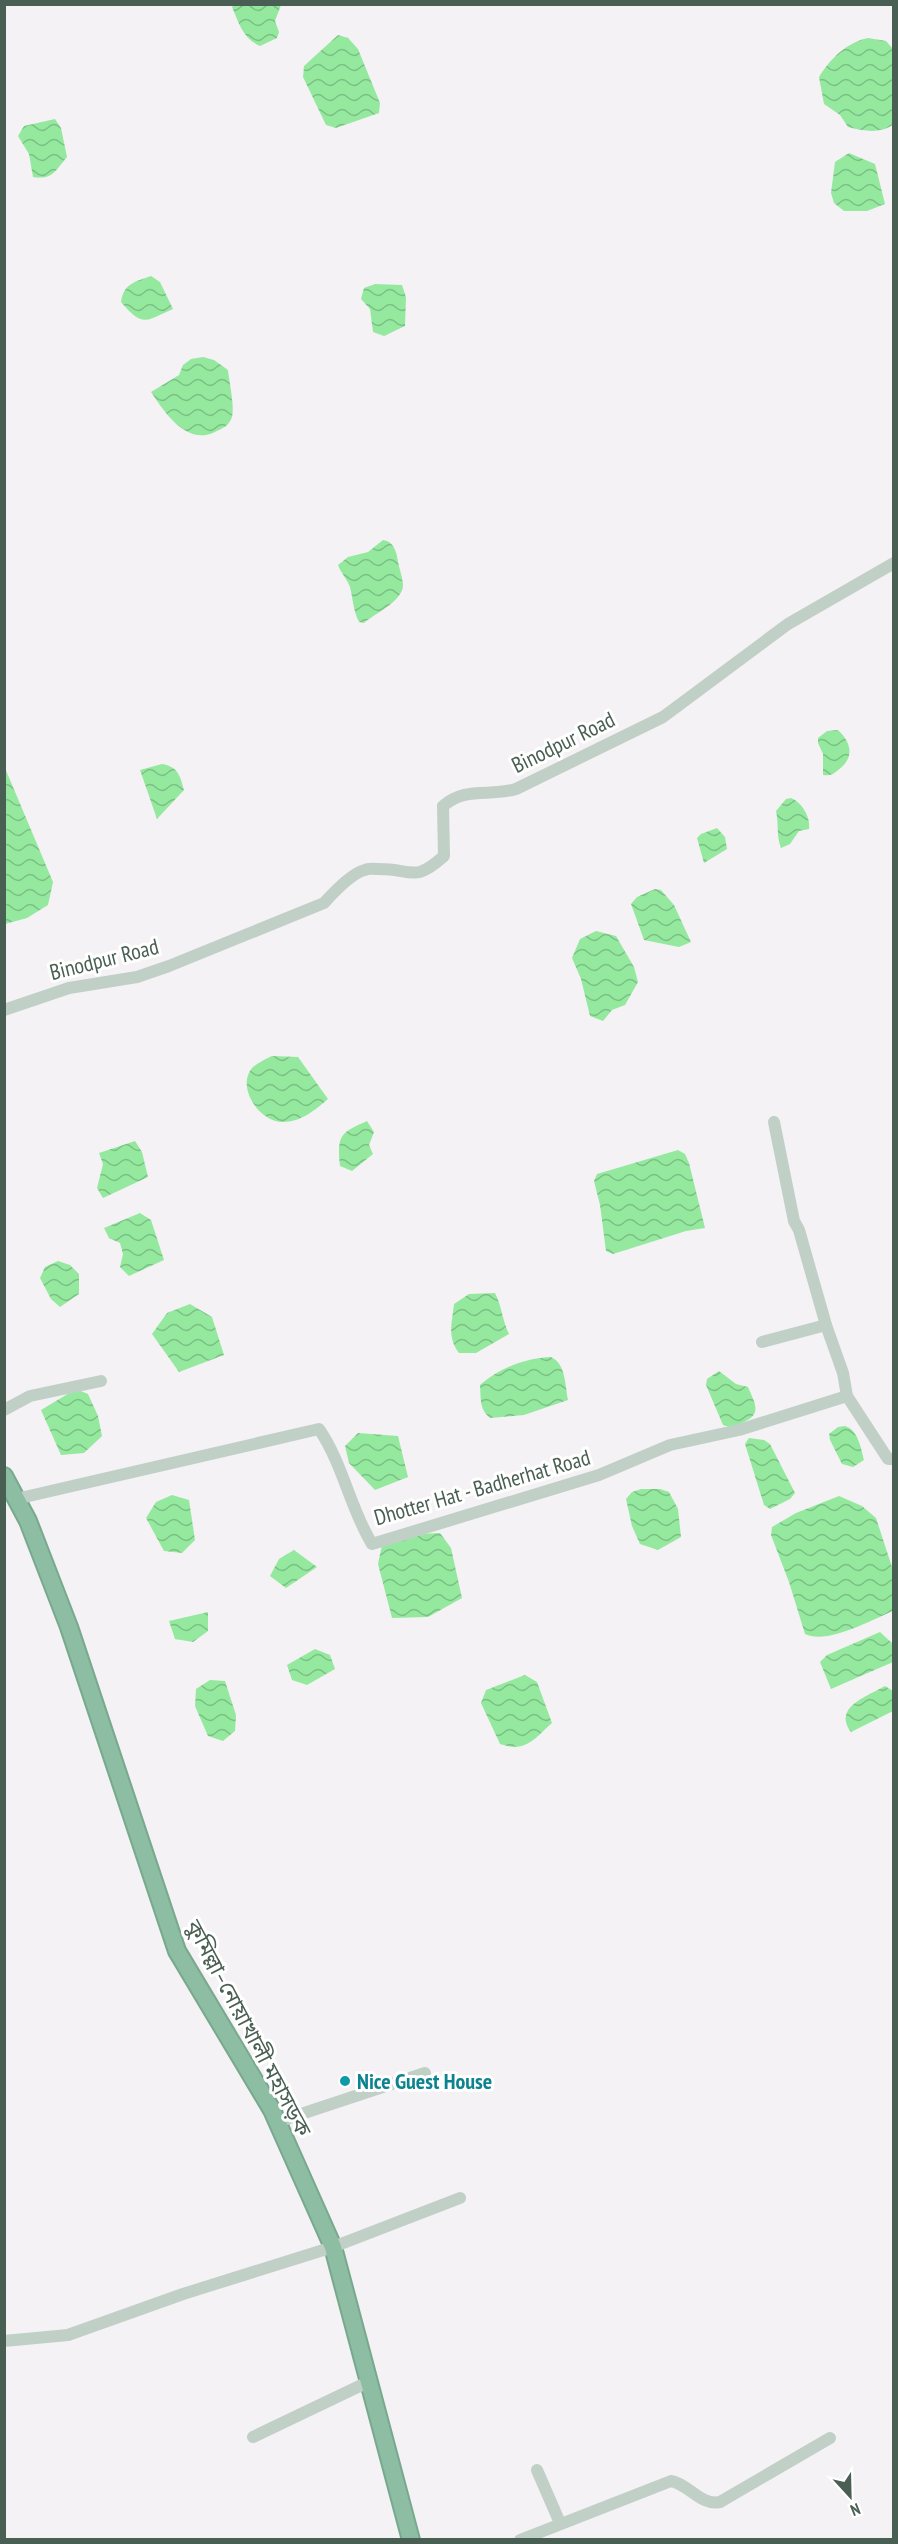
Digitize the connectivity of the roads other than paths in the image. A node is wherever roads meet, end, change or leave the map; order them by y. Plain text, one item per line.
1 (894, 563) edge
2 (4, 1010) edge
3 (774, 1122) dead end
4 (826, 1325) junction
5 (762, 1342) dead end
6 (101, 1381) dead end
7 (847, 1396) junction
8 (4, 1410) edge
9 (894, 1459) edge
10 (9, 1487) edge
11 (425, 2073) dead end
12 (277, 2122) junction
13 (460, 2198) dead end
14 (333, 2247) junction
15 (4, 2341) edge
16 (368, 2382) junction
17 (253, 2438) dead end
18 (830, 2438) dead end
19 (537, 2470) dead end
20 (560, 2523) junction
21 (411, 2540) edge
22 (520, 2540) edge

1 - 2 street, Binodpur Road
3 - 4 street
4 - 5 street
4 - 7 street
6 - 8 street
7 - 9 street
7 - 10 street, Dhotter Hat - Badherhat Road
10 - 12 highway, কুমিল্লা–নোয়াখালী মহাসড়ক
11 - 12 street
12 - 14 highway, কুমিল্লা–নোয়াখালী মহাসড়ক
13 - 14 street
14 - 15 street
14 - 16 highway, কুমিল্লা–নোয়াখালী মহাসড়ক
16 - 17 street
16 - 21 highway, কুমিল্লা–নোয়াখালী মহাসড়ক
18 - 20 street
19 - 20 street
20 - 22 street

